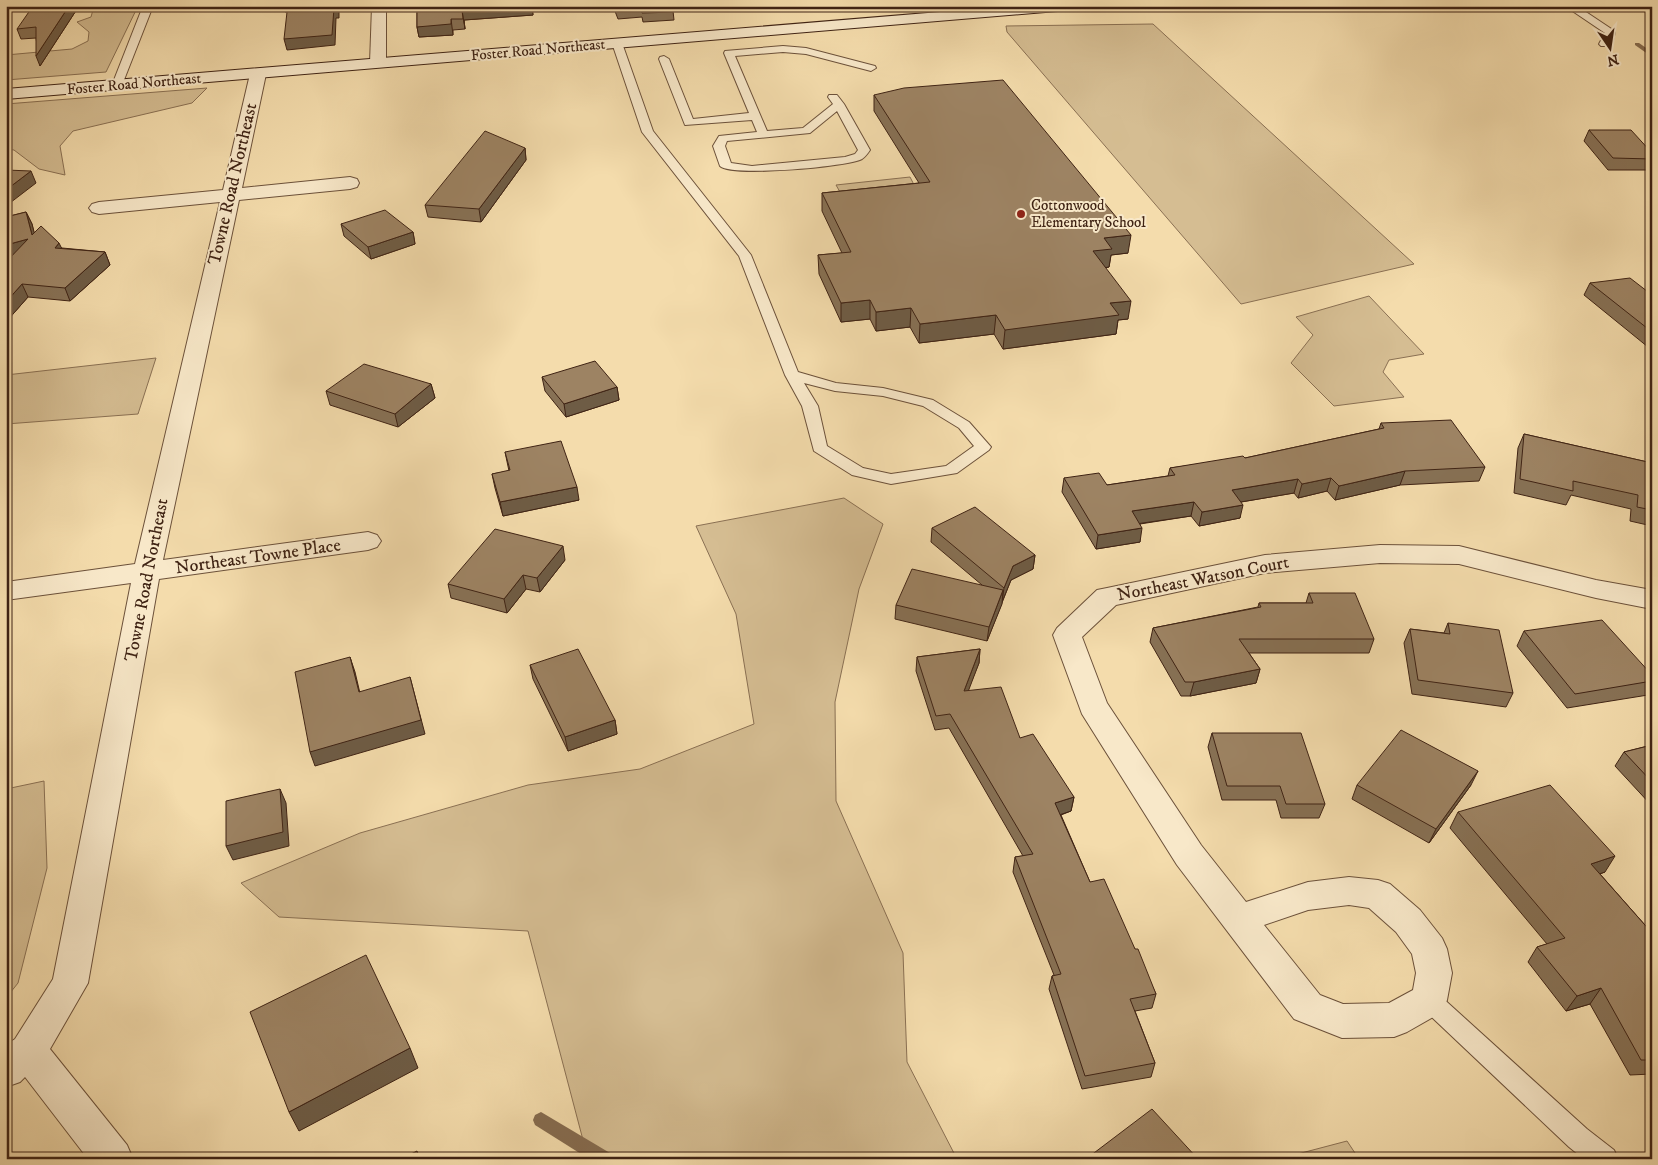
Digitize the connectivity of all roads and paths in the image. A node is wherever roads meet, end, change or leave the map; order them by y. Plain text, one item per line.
1 (148, 6) edge
2 (379, 6) edge
3 (1069, 6) edge
4 (1570, 6) edge
5 (1033, 8) edge
6 (617, 43) junction
7 (1604, 44) dead end
8 (664, 59) dead end
9 (378, 63) junction
10 (871, 68) dead end
11 (258, 74) junction
12 (116, 85) junction
13 (6, 94) edge
14 (756, 116) junction
15 (763, 134) junction
16 (350, 183) dead end
17 (231, 195) junction
18 (98, 208) dead end
19 (792, 375) junction
20 (368, 542) dead end
21 (147, 572) junction
22 (6, 591) edge
23 (1652, 600) edge
24 (1239, 919) junction
25 (1429, 1000) junction
26 (17, 1060) edge
27 (113, 1159) edge
28 (1605, 1159) edge

1 - 12 lane
2 - 9 street
3 - 5 street, Foster Road Northeast
4 - 7 lane
5 - 6 street, Foster Road Northeast
6 - 9 street, Foster Road Northeast
6 - 19 lane
8 - 14 lane
9 - 11 street, Foster Road Northeast
10 - 14 lane
11 - 12 street, Foster Road Northeast
11 - 17 street, Towne Road Northeast
12 - 13 street, Foster Road Northeast
14 - 15 lane
15 - 15 lane
16 - 17 street
17 - 18 street
17 - 21 street, Towne Road Northeast
19 - 19 lane
20 - 21 street, Northeast Towne Place
21 - 22 street, Northeast Towne Place
21 - 26 street, Towne Road Northeast
23 - 24 street, Northeast Watson Court
24 - 25 street, Northeast Watson Court
24 - 25 street
25 - 28 lane
26 - 27 street

